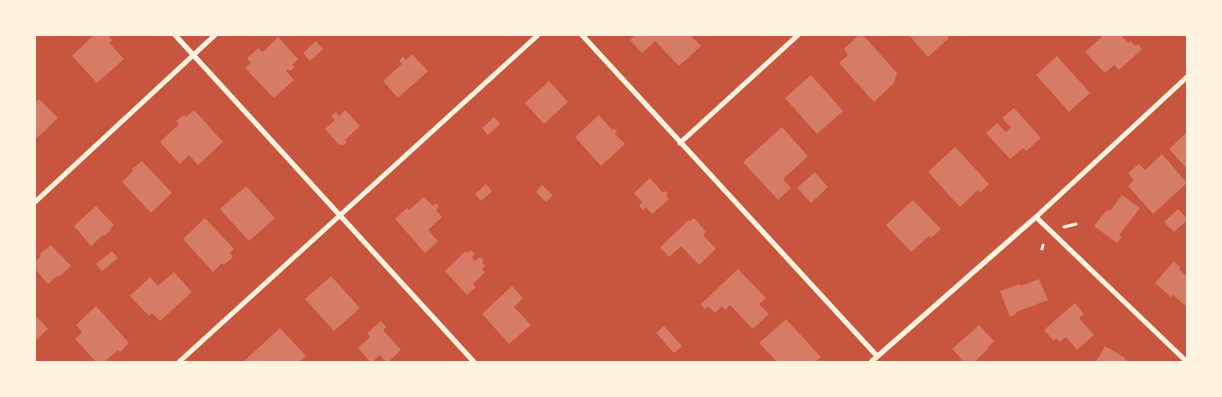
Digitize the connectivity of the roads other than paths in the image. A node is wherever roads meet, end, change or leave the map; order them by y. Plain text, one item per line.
1 (175, 35) edge
2 (215, 35) edge
3 (538, 35) edge
4 (582, 35) edge
5 (798, 35) edge
6 (193, 54) junction
7 (1187, 77) edge
8 (680, 143) junction
9 (35, 202) edge
10 (339, 216) junction
11 (1036, 216) junction
12 (877, 356) junction
13 (179, 362) edge
14 (474, 362) edge
15 (871, 362) edge
16 (1187, 362) edge

1 - 6 street
2 - 6 street
3 - 10 street
4 - 8 street
5 - 8 street
6 - 9 street
6 - 10 street
7 - 11 street
8 - 12 street
10 - 13 street
10 - 14 street
11 - 12 street
11 - 16 street
12 - 15 street

